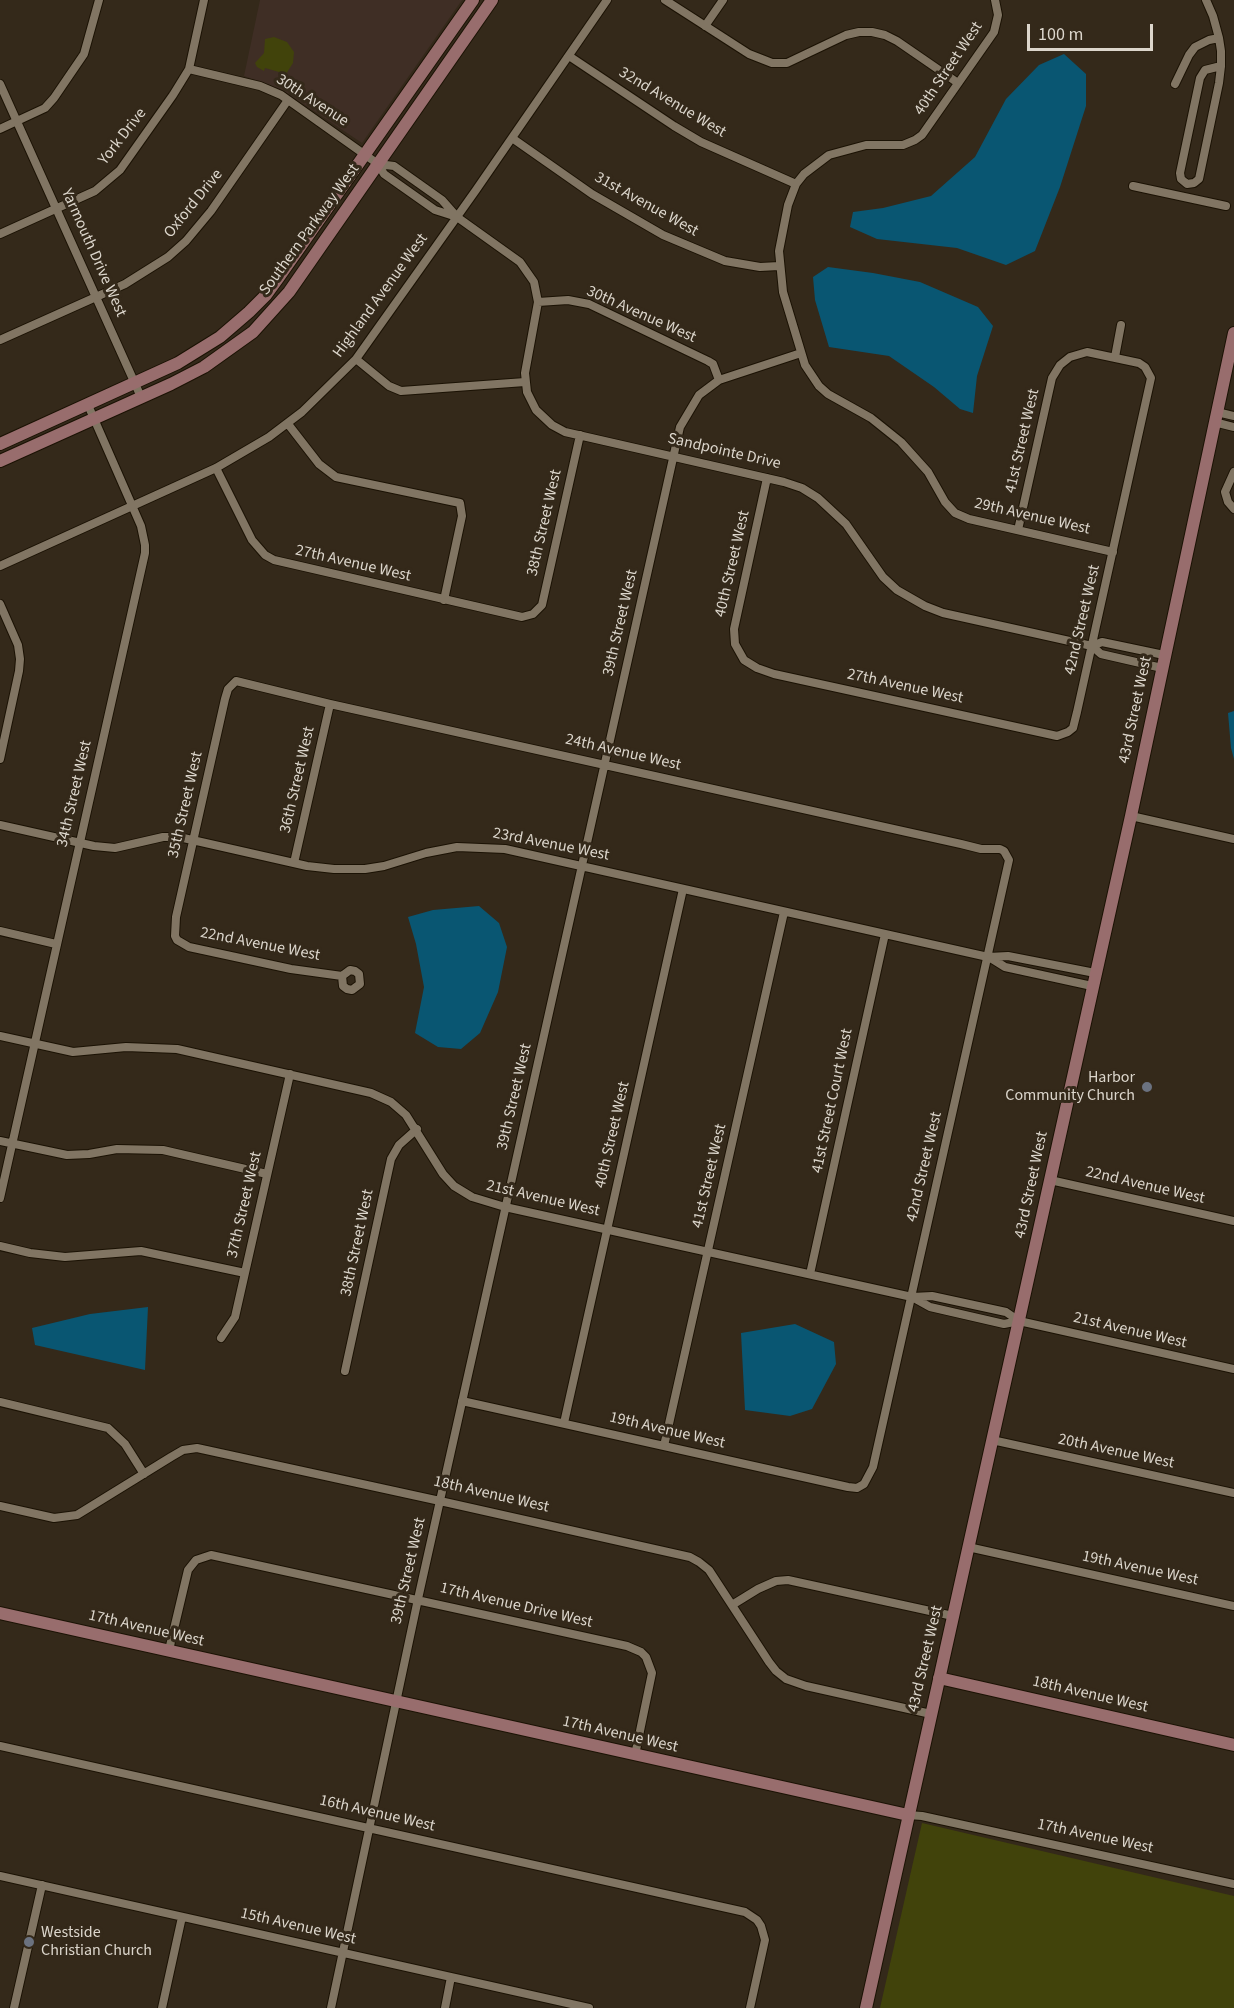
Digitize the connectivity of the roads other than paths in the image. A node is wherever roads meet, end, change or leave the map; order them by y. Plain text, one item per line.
1 (99, 0) edge
2 (204, 0) edge
3 (473, 0) edge
4 (492, 0) edge
5 (607, 0) edge
6 (665, 0) edge
7 (723, 0) edge
8 (1206, 0) edge
9 (996, 4) edge
10 (705, 26) junction
11 (1219, 38) junction
12 (569, 56) junction
13 (1221, 66) junction
14 (189, 69) junction
15 (958, 83) junction
16 (0, 84) edge
17 (1174, 84) dead end
18 (288, 100) junction
19 (17, 122) junction
20 (0, 129) edge
21 (512, 138) junction
22 (366, 155) junction
23 (378, 164) junction
24 (796, 184) junction
25 (1188, 184) junction
26 (1133, 186) dead end
27 (1184, 197) junction
28 (1226, 206) dead end
29 (57, 208) junction
30 (457, 217) junction
31 (0, 234) edge
32 (779, 266) junction
33 (96, 297) junction
34 (538, 302) junction
35 (1121, 325) dead end
36 (1234, 333) edge
37 (0, 340) edge
38 (801, 353) junction
39 (1115, 357) junction
40 (356, 359) junction
41 (719, 380) junction
42 (525, 382) junction
43 (135, 383) junction
44 (141, 397) junction
45 (88, 405) junction
46 (1234, 416) edge
47 (1215, 417) junction
48 (93, 419) junction
49 (288, 424) junction
50 (1234, 427) edge
51 (580, 435) junction
52 (0, 444) edge
53 (674, 456) junction
54 (0, 461) edge
55 (216, 468) junction
56 (1234, 472) edge
57 (767, 478) junction
58 (132, 506) junction
59 (1233, 508) edge
60 (1018, 530) junction
61 (1113, 552) junction
62 (0, 566) edge
63 (444, 600) junction
64 (0, 604) edge
65 (533, 615) joint
66 (1092, 646) junction
67 (741, 655) joint
68 (1164, 655) junction
69 (1162, 668) junction
70 (232, 683) joint
71 (330, 704) junction
72 (4, 725) edge
73 (1068, 732) joint
74 (0, 759) edge
75 (605, 765) junction
76 (1131, 816) junction
77 (0, 825) edge
78 (1234, 839) edge
79 (193, 840) junction
80 (79, 843) junction
81 (1006, 855) joint
82 (294, 863) junction
83 (582, 866) junction
84 (683, 889) junction
85 (784, 912) junction
86 (0, 931) edge
87 (885, 934) junction
88 (175, 936) joint
89 (56, 944) junction
90 (988, 957) junction
91 (342, 976) dead end
92 (1094, 980) junction
93 (0, 1036) edge
94 (34, 1044) junction
95 (290, 1074) junction
96 (417, 1129) junction
97 (0, 1141) edge
98 (12, 1144) junction
99 (267, 1174) junction
100 (1050, 1180) junction
101 (0, 1198) edge
102 (506, 1207) junction
103 (1234, 1221) edge
104 (607, 1229) junction
105 (0, 1246) edge
106 (709, 1252) junction
107 (245, 1273) junction
108 (810, 1274) junction
109 (912, 1297) junction
110 (1018, 1321) junction
111 (221, 1338) dead end
112 (1234, 1369) edge
113 (345, 1371) dead end
114 (462, 1401) junction
115 (0, 1402) edge
116 (564, 1423) junction
117 (992, 1440) junction
118 (664, 1446) junction
119 (144, 1474) junction
120 (864, 1484) joint
121 (1234, 1493) edge
122 (440, 1501) junction
123 (0, 1506) edge
124 (968, 1547) junction
125 (418, 1599) junction
126 (732, 1605) junction
127 (1234, 1605) edge
128 (0, 1613) edge
129 (953, 1616) junction
130 (169, 1650) junction
131 (939, 1678) junction
132 (395, 1702) junction
133 (931, 1714) junction
134 (1234, 1745) edge
135 (0, 1746) edge
136 (635, 1755) junction
137 (908, 1815) junction
138 (369, 1828) junction
139 (0, 1876) edge
140 (1234, 1884) edge
141 (42, 1885) junction
142 (182, 1917) junction
143 (342, 1953) junction
144 (451, 1977) junction
145 (14, 2008) edge
146 (162, 2008) edge
147 (331, 2008) edge
148 (445, 2008) edge
149 (589, 2008) edge
150 (750, 2008) edge
151 (866, 2008) edge

1 - 19 street
2 - 14 street, York Drive
3 - 22 street, Southern Parkway West
4 - 23 street, Southern Parkway West
5 - 12 street, Highland Avenue West
6 - 10 street
7 - 10 street
8 - 11 street
9 - 15 street, 40th Street West
10 - 15 street
11 - 13 street
11 - 17 street
12 - 21 street, Highland Avenue West
12 - 24 street, 32nd Avenue West
13 - 25 street
13 - 25 street
14 - 18 street, 30th Avenue
14 - 29 street, York Drive
15 - 24 street, 40th Street West
16 - 19 street, Yarmouth Drive West
18 - 22 street, 30th Avenue
18 - 33 street, Oxford Drive
19 - 20 street
19 - 29 street, Yarmouth Drive West
21 - 30 street, Highland Avenue West
21 - 32 street, 31st Avenue West
22 - 23 street, 30th Avenue
22 - 43 street, Southern Parkway West
23 - 30 street
23 - 44 street, Southern Parkway West
24 - 32 street, 40th Street West
25 - 27 street
26 - 27 street
27 - 28 street
29 - 31 street, York Drive
29 - 33 street, Yarmouth Drive West
30 - 34 street
30 - 40 street, Highland Avenue West
32 - 38 street
33 - 37 street, Oxford Drive
33 - 43 street, Yarmouth Drive West
34 - 41 street, 30th Avenue West
34 - 42 street
35 - 39 street
36 - 47 street, 43rd Street West
38 - 41 street, 39th Street West
38 - 60 street, 29th Avenue West
39 - 60 street, 41st Street West
39 - 61 street, 42nd Street West
40 - 42 street
40 - 49 street, Highland Avenue West
41 - 53 street, 39th Street West
42 - 51 street, Sandpointe Drive
43 - 44 street, Yarmouth Drive West
43 - 45 street, Southern Parkway West
44 - 48 street, Southern Parkway West
45 - 48 street, 34th Street West
45 - 52 street, Southern Parkway West
46 - 47 street
47 - 50 street
47 - 68 street, 43rd Street West
48 - 54 street, Southern Parkway West
48 - 58 street, 34th Street West
49 - 55 street, Highland Avenue West
49 - 63 street
51 - 53 street, Sandpointe Drive
51 - 65 street, 38th Street West
53 - 57 street, Sandpointe Drive
53 - 75 street, 39th Street West
55 - 58 street, Highland Avenue West
55 - 63 street, 27th Avenue West
56 - 59 street
57 - 66 street, Sandpointe Drive
57 - 67 street, 40th Street West
58 - 62 street, Highland Avenue West
58 - 80 street, 34th Street West
60 - 61 street, 29th Avenue West
61 - 66 street, 42nd Street West
63 - 65 street, 27th Avenue West
64 - 72 street
66 - 68 street, Sandpointe Drive
66 - 69 street, Sandpointe Drive
66 - 73 street, 42nd Street West
67 - 73 street, 27th Avenue West
68 - 69 street, 43rd Street West
69 - 76 street, 43rd Street West
70 - 71 street, 24th Avenue West
70 - 79 street, 35th Street West
71 - 75 street, 24th Avenue West
71 - 82 street, 36th Street West
72 - 74 street
75 - 81 street, 24th Avenue West
75 - 83 street, 39th Street West
76 - 78 street
76 - 92 street, 43rd Street West
77 - 80 street, 23rd Avenue West
79 - 80 street, 23rd Avenue West
79 - 82 street, 23rd Avenue West
79 - 88 street, 35th Street West
80 - 89 street, 34th Street West
81 - 90 street, 42nd Street West
82 - 83 street, 23rd Avenue West
83 - 84 street, 23rd Avenue West
83 - 102 street, 39th Street West
84 - 85 street, 23rd Avenue West
84 - 104 street, 40th Street West
85 - 87 street, 23rd Avenue West
85 - 106 street, 41st Street West
86 - 89 street
87 - 90 street, 23rd Avenue West
87 - 108 street, 41st Street Court West
88 - 91 street, 22nd Avenue West
89 - 94 street, 34th Street West
90 - 92 street, 23rd Avenue West
90 - 92 street, 23rd Avenue West
90 - 109 street, 42nd Street West
92 - 100 street, 43rd Street West
93 - 94 street, 21st Avenue West
94 - 95 street, 21st Avenue West
94 - 98 street, 34th Street West
95 - 96 street, 21st Avenue West
95 - 99 street, 37th Street West
96 - 102 street, 21st Avenue West
96 - 113 street, 38th Street West
97 - 98 street
98 - 99 street
98 - 101 street, 34th Street West
99 - 107 street, 37th Street West
100 - 103 street, 22nd Avenue West
100 - 110 street, 43rd Street West
102 - 104 street, 21st Avenue West
102 - 114 street, 39th Street West
104 - 106 street, 21st Avenue West
104 - 116 street, 40th Street West
105 - 107 street
106 - 108 street, 21st Avenue West
106 - 118 street, 41st Street West
107 - 111 street, 37th Street West
108 - 109 street, 21st Avenue West
109 - 110 street, 21st Avenue West
109 - 120 street, 42nd Street West
110 - 112 street, 21st Avenue West
110 - 117 street, 43rd Street West
114 - 116 street, 19th Avenue West
114 - 122 street, 39th Street West
115 - 119 street
116 - 118 street, 19th Avenue West
117 - 121 street, 20th Avenue West
117 - 124 street, 43rd Street West
118 - 120 street, 19th Avenue West
119 - 122 street, 18th Avenue West
119 - 123 street, 18th Avenue West
122 - 125 street, 39th Street West
122 - 126 street, 18th Avenue West
124 - 127 street, 19th Avenue West
124 - 129 street, 43rd Street West
125 - 130 street, 17th Avenue Drive West
125 - 132 street, 39th Street West
125 - 136 street, 17th Avenue Drive West
126 - 129 street
126 - 133 street, 18th Avenue West
128 - 130 street, 17th Avenue West
129 - 131 street, 43rd Street West
130 - 132 street, 17th Avenue West
131 - 133 street, 43rd Street West
131 - 134 street, 18th Avenue West
132 - 136 street, 17th Avenue West
132 - 138 street, 39th Street West
133 - 137 street, 43rd Street West
135 - 138 street, 16th Avenue West
136 - 137 street, 17th Avenue West
137 - 140 street, 17th Avenue West
137 - 151 street, 43rd Street West
138 - 143 street, 39th Street West
138 - 150 street, 16th Avenue West
139 - 141 street, 15th Avenue West
141 - 142 street, 15th Avenue West
141 - 145 street
142 - 143 street, 15th Avenue West
142 - 146 street
143 - 144 street, 15th Avenue West
143 - 147 street, 39th Street West
144 - 148 street
144 - 149 street, 15th Avenue West

